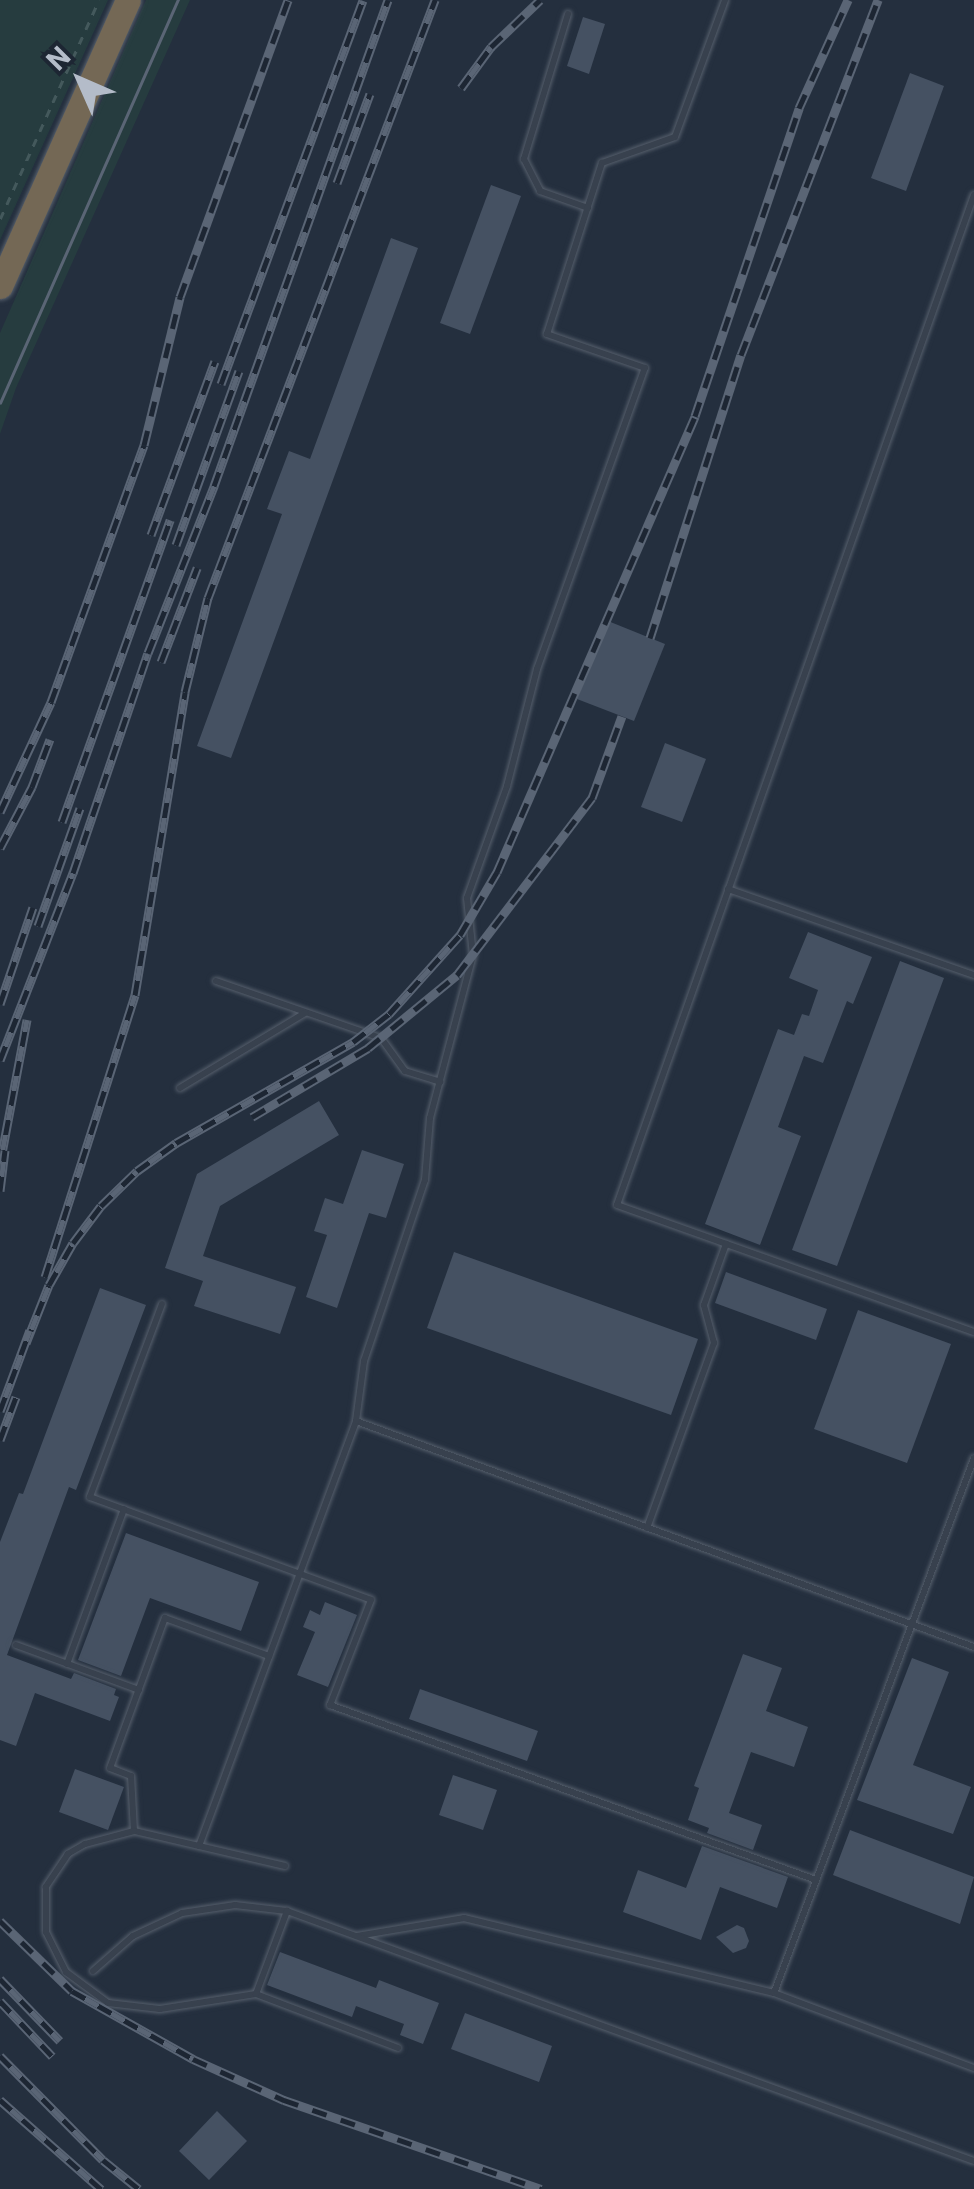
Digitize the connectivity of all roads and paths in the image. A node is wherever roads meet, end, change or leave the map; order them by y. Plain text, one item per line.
1 (98, 0) edge
2 (128, 0) edge
3 (725, 0) edge
4 (568, 14) dead end
5 (974, 194) edge
6 (588, 208) junction
7 (0, 219) edge
8 (0, 286) edge
9 (728, 888) junction
10 (974, 975) edge
11 (216, 982) dead end
12 (306, 1012) junction
13 (440, 1082) junction
14 (180, 1088) dead end
15 (726, 1244) junction
16 (162, 1304) dead end
17 (974, 1332) edge
18 (356, 1421) junction
19 (974, 1458) edge
20 (124, 1510) junction
21 (647, 1528) junction
22 (300, 1574) junction
23 (912, 1625) junction
24 (16, 1645) dead end
25 (974, 1648) edge
26 (269, 1656) junction
27 (67, 1664) junction
28 (139, 1690) junction
29 (134, 1831) junction
30 (199, 1846) junction
31 (285, 1866) dead end
32 (816, 1880) junction
33 (287, 1912) junction
34 (356, 1936) junction
35 (93, 1971) dead end
36 (774, 1993) junction
37 (256, 1994) junction
38 (398, 2048) dead end
39 (974, 2068) edge
40 (974, 2161) edge

1 - 7 path
2 - 8 highway
3 - 6 lane
4 - 6 lane
5 - 9 lane
6 - 13 lane
9 - 10 lane
9 - 15 lane
11 - 12 lane
12 - 13 lane
12 - 14 lane
13 - 18 lane
15 - 17 lane
15 - 21 lane
16 - 20 lane
18 - 21 lane
18 - 22 lane
19 - 23 lane
20 - 22 lane
20 - 27 lane
21 - 23 lane
22 - 26 lane
22 - 32 lane
23 - 25 lane
23 - 32 lane
24 - 27 lane
26 - 28 lane
26 - 30 lane
27 - 28 lane
28 - 29 lane
29 - 30 lane
29 - 37 lane
30 - 31 lane
32 - 36 lane
33 - 34 lane
33 - 35 lane
33 - 37 lane
34 - 36 lane
34 - 40 lane
36 - 39 lane
37 - 38 lane

